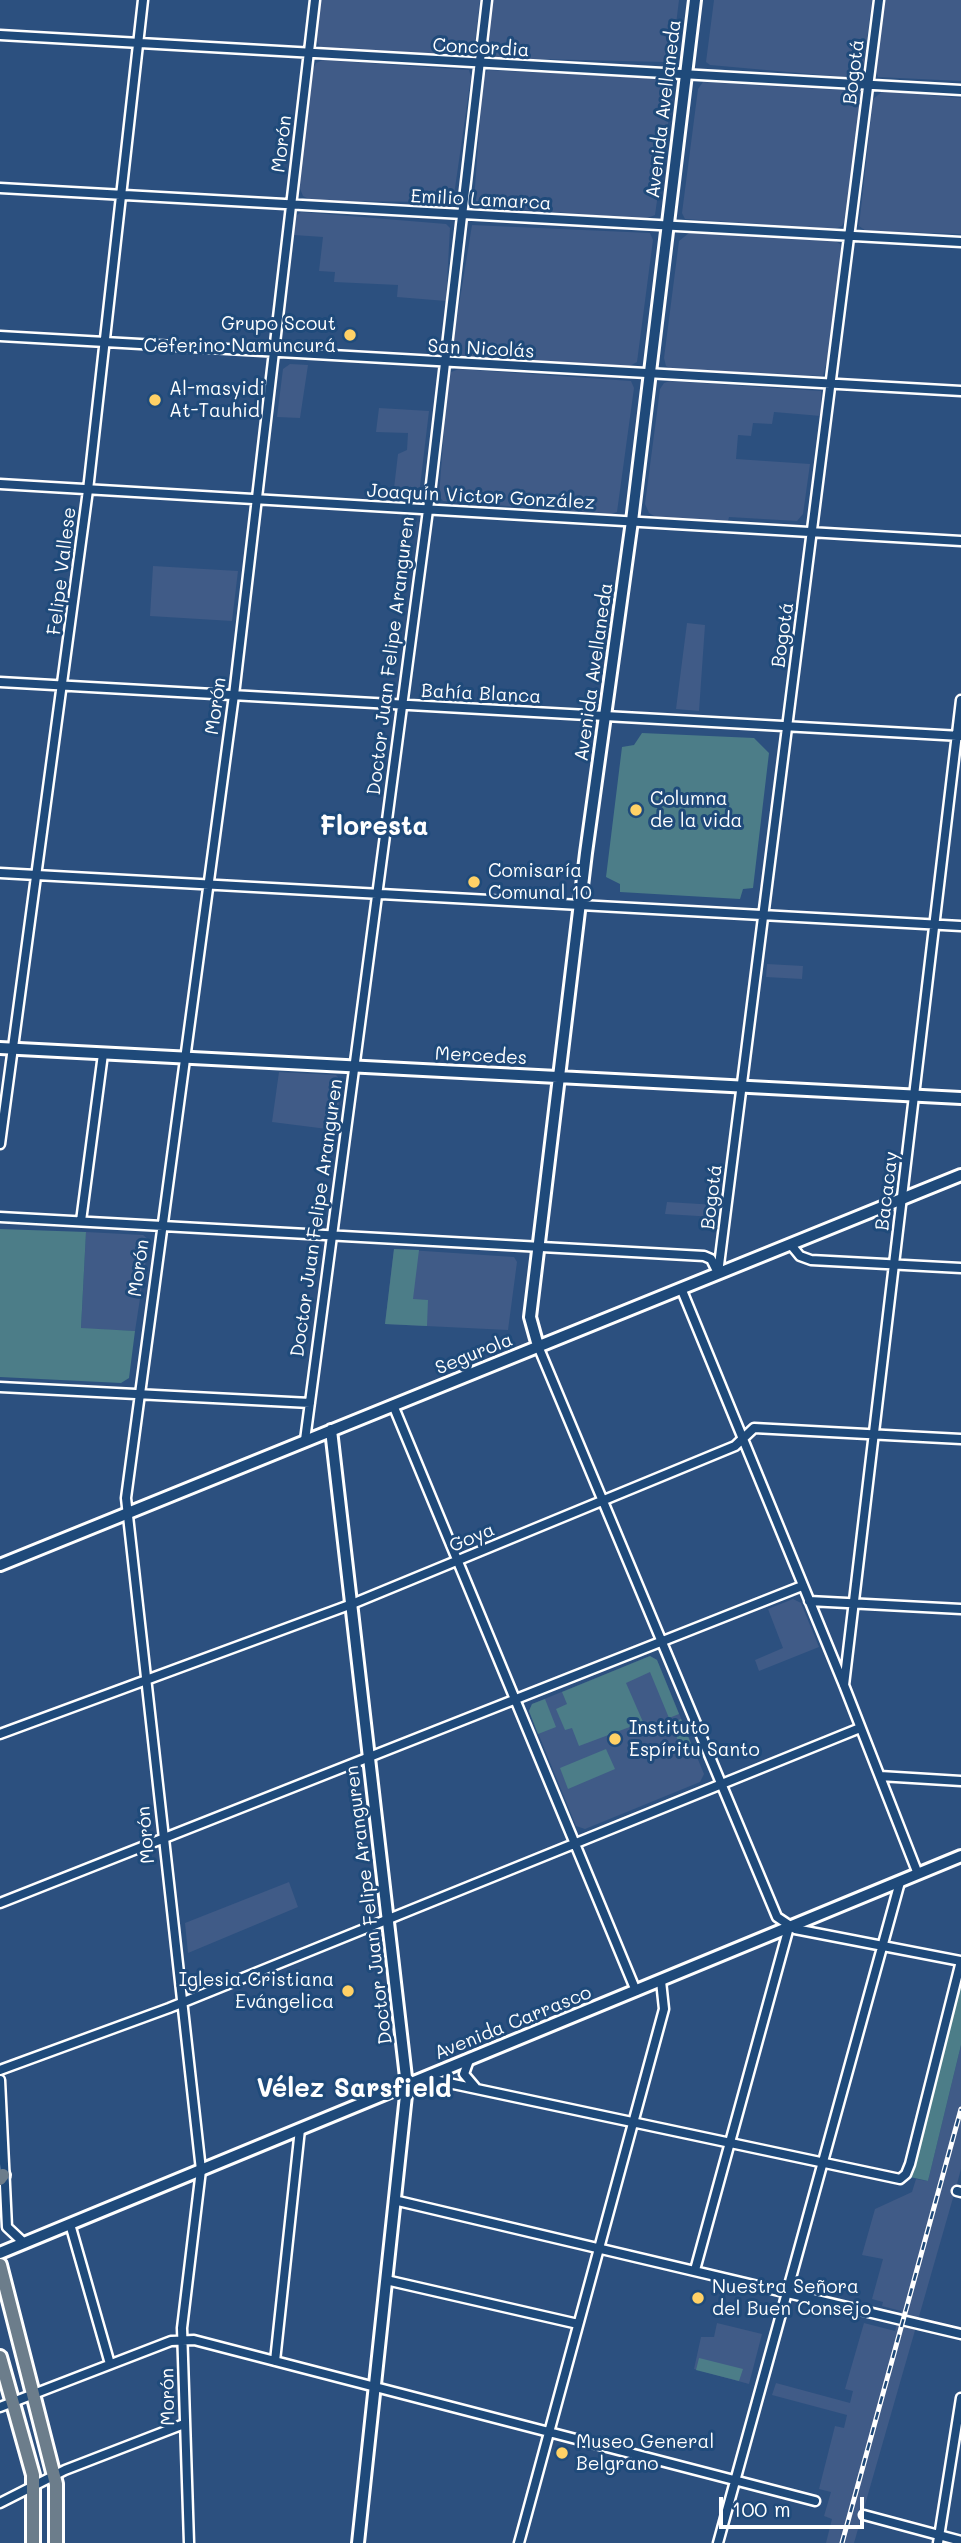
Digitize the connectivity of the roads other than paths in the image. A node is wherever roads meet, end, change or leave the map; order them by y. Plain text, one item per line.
1 (143, 0) edge
2 (315, 0) edge
3 (486, 0) edge
4 (695, 0) edge
5 (878, 0) edge
6 (0, 35) edge
7 (138, 45) junction
8 (309, 53) junction
9 (479, 63) junction
10 (685, 74) junction
11 (869, 85) junction
12 (961, 90) edge
13 (0, 188) edge
14 (122, 195) junction
15 (291, 205) junction
16 (462, 215) junction
17 (668, 225) junction
18 (851, 236) junction
19 (961, 242) edge
20 (0, 336) edge
21 (105, 342) junction
22 (275, 352) junction
23 (446, 363) junction
24 (650, 375) junction
25 (831, 384) junction
26 (961, 391) edge
27 (0, 484) edge
28 (88, 490) junction
29 (258, 500) junction
30 (428, 510) junction
31 (632, 521) junction
32 (812, 532) junction
33 (961, 541) edge
34 (0, 682) edge
35 (63, 686) junction
36 (234, 695) junction
37 (961, 700) edge
38 (402, 705) junction
39 (605, 716) junction
40 (786, 726) junction
41 (959, 736) edge
42 (0, 873) edge
43 (37, 875) junction
44 (207, 885) junction
45 (378, 895) junction
46 (580, 904) junction
47 (764, 916) junction
48 (934, 924) junction
49 (961, 926) edge
50 (0, 1048) edge
51 (12, 1048) junction
52 (103, 1054) junction
53 (184, 1057) junction
54 (355, 1068) junction
55 (559, 1077) junction
56 (741, 1086) junction
57 (915, 1095) junction
58 (961, 1098) edge
59 (0, 1144) edge
60 (961, 1175) edge
61 (902, 1199) junction
62 (0, 1217) edge
63 (81, 1221) junction
64 (160, 1227) junction
65 (334, 1236) junction
66 (791, 1245) junction
67 (538, 1247) junction
68 (894, 1264) junction
69 (961, 1268) edge
70 (718, 1273) junction
71 (681, 1288) junction
72 (538, 1346) junction
73 (0, 1387) edge
74 (139, 1395) junction
75 (310, 1403) junction
76 (393, 1405) junction
77 (331, 1430) junction
78 (874, 1434) junction
79 (742, 1437) junction
80 (961, 1439) edge
81 (305, 1440) junction
82 (603, 1500) junction
83 (126, 1514) junction
84 (457, 1561) junction
85 (0, 1565) edge
86 (802, 1586) junction
87 (810, 1601) junction
88 (854, 1603) junction
89 (352, 1604) junction
90 (961, 1609) edge
91 (662, 1641) junction
92 (145, 1681) junction
93 (844, 1685) junction
94 (513, 1701) junction
95 (860, 1728) junction
96 (0, 1734) edge
97 (370, 1758) junction
98 (880, 1776) junction
99 (961, 1781) edge
100 (720, 1785) junction
101 (163, 1839) junction
102 (574, 1846) junction
103 (961, 1856) edge
104 (918, 1874) junction
105 (900, 1882) junction
106 (0, 1903) edge
107 (388, 1919) junction
108 (789, 1927) junction
109 (883, 1948) junction
110 (961, 1961) edge
111 (661, 1981) junction
112 (636, 1991) junction
113 (181, 2003) junction
114 (470, 2059) junction
115 (0, 2070) edge
116 (425, 2078) junction
117 (0, 2080) edge
118 (407, 2086) junction
119 (477, 2088) junction
120 (633, 2123) junction
121 (300, 2129) junction
122 (729, 2143) junction
123 (822, 2164) junction
124 (201, 2170) junction
125 (1, 2177) edge
126 (394, 2200) junction
127 (70, 2224) junction
128 (23, 2242) junction
129 (599, 2247) junction
130 (0, 2252) edge
131 (0, 2265) edge
132 (695, 2270) junction
133 (386, 2280) junction
134 (787, 2292) junction
135 (578, 2324) junction
136 (961, 2334) edge
137 (182, 2341) junction
138 (0, 2357) edge
139 (275, 2361) junction
140 (110, 2364) junction
141 (375, 2386) junction
142 (34, 2394) junction
143 (961, 2398) edge
144 (6, 2405) edge
145 (184, 2424) junction
146 (549, 2432) junction
147 (55, 2476) junction
148 (736, 2479) junction
149 (34, 2487) junction
150 (815, 2501) dead end
151 (0, 2503) edge
152 (864, 2515) dead end
153 (938, 2539) edge
154 (961, 2542) edge
155 (33, 2543) edge
156 (56, 2543) edge
157 (189, 2543) edge
158 (358, 2543) edge
159 (519, 2543) edge
160 (718, 2543) edge

1 - 7 street, Felipe Vallese
2 - 8 street, Morón
3 - 9 street, Doctor Juan Felipe Aranguren
4 - 10 street, Avenida Avellaneda
5 - 11 street, Bogotá
6 - 7 street, Concordia
7 - 8 street, Concordia
7 - 14 street, Felipe Vallese
8 - 9 street, Concordia
8 - 15 street, Morón
9 - 10 street, Concordia
9 - 16 street, Doctor Juan Felipe Aranguren
10 - 11 street, Concordia
10 - 17 street, Avenida Avellaneda
11 - 12 street, Concordia
11 - 18 street, Bogotá
13 - 14 street, Emilio Lamarca
14 - 15 street, Emilio Lamarca
14 - 21 street, Felipe Vallese
15 - 16 street, Emilio Lamarca
15 - 22 street, Morón
16 - 17 street, Emilio Lamarca
16 - 23 street, Doctor Juan Felipe Aranguren
17 - 18 street, Emilio Lamarca
17 - 24 street, Avenida Avellaneda
18 - 19 street, Emilio Lamarca
18 - 25 street, Bogotá
20 - 21 street, San Nicolás
21 - 22 street, San Nicolás
21 - 28 street, Felipe Vallese
22 - 23 street, San Nicolás
22 - 29 street, Morón
23 - 24 street, San Nicolás
23 - 30 street, Doctor Juan Felipe Aranguren
24 - 25 street, San Nicolás
24 - 31 street, Avenida Avellaneda
25 - 26 street, San Nicolás
25 - 32 street, Bogotá
27 - 28 street, Joaquín Victor González
28 - 29 street, Joaquín Victor González
28 - 35 street, Felipe Vallese
29 - 30 street, Joaquín Victor González
29 - 36 street, Morón
30 - 31 street, Joaquín Victor González
30 - 38 street, Doctor Juan Felipe Aranguren
31 - 32 street, Joaquín Victor González
31 - 39 street, Avenida Avellaneda
32 - 33 street, Joaquín Victor González
32 - 40 street, Bogotá
34 - 35 street, Bahía Blanca
35 - 36 street, Bahía Blanca
35 - 43 street, Felipe Vallese
36 - 38 street, Bahía Blanca
36 - 44 street, Morón
37 - 41 street, Bacacay
38 - 39 street, Bahía Blanca
38 - 45 street, Doctor Juan Felipe Aranguren
39 - 40 street, Bahía Blanca
39 - 46 street, Avenida Avellaneda
40 - 41 street, Bahía Blanca
40 - 47 street, Bogotá
41 - 48 street, Bacacay
42 - 43 street
43 - 44 street
43 - 51 street, Felipe Vallese
44 - 45 street
44 - 53 street, Morón
45 - 46 street
45 - 54 street, Doctor Juan Felipe Aranguren
46 - 47 street
46 - 55 street, Avenida Avellaneda
47 - 48 street
47 - 56 street, Bogotá
48 - 49 street
48 - 57 street, Bacacay
50 - 51 street, Mercedes
51 - 52 street, Mercedes
51 - 59 street, Felipe Vallese
52 - 53 street, Mercedes
52 - 63 street
53 - 54 street, Mercedes
53 - 64 street, Morón
54 - 55 street, Mercedes
54 - 65 street, Doctor Juan Felipe Aranguren
55 - 56 street, Mercedes
55 - 67 street, Avenida Avellaneda
56 - 57 street, Mercedes
56 - 70 street, Bogotá
57 - 58 street, Mercedes
57 - 61 street, Bacacay
60 - 61 street, Segurola
61 - 66 street, Segurola
61 - 68 street, Bacacay
62 - 63 street
63 - 64 street
64 - 65 street
64 - 74 street, Morón
65 - 67 street
65 - 75 street, Doctor Juan Felipe Aranguren
66 - 68 street
66 - 70 street, Segurola
67 - 70 street
67 - 72 street, Avenida Avellaneda
68 - 69 street
68 - 78 street, Bacacay
70 - 71 street, Segurola
71 - 72 street, Segurola
71 - 79 street
72 - 76 street, Segurola
72 - 82 street
73 - 74 street
74 - 75 street
74 - 83 street, Morón
75 - 81 street, Doctor Juan Felipe Aranguren
76 - 77 street, Segurola
76 - 84 street
77 - 81 street, Segurola
77 - 89 street, Doctor Juan Felipe Aranguren
78 - 79 street, Goya
78 - 80 street, Goya
78 - 88 street, Bacacay
79 - 82 street, Goya
79 - 86 street
81 - 83 street, Segurola
82 - 84 street, Goya
82 - 91 street
83 - 85 street, Segurola
83 - 92 street, Morón
84 - 89 street, Goya
84 - 94 street
86 - 87 street
86 - 91 street
87 - 88 street
87 - 93 street
88 - 90 street
88 - 93 street, Bacacay
89 - 92 street, Goya
89 - 97 street, Doctor Juan Felipe Aranguren
91 - 94 street
91 - 100 street
92 - 96 street, Goya
92 - 101 street, Morón
93 - 95 street
94 - 97 street
94 - 102 street
95 - 98 street
95 - 100 street
97 - 101 street
97 - 107 street, Doctor Juan Felipe Aranguren
98 - 99 street
98 - 104 street
100 - 102 street
100 - 108 street
101 - 106 street
101 - 113 street, Morón
102 - 107 street
102 - 112 street
103 - 104 street, Avenida Carrasco
104 - 105 street, Avenida Carrasco
105 - 108 street, Avenida Carrasco
105 - 109 street
107 - 113 street
107 - 118 street, Doctor Juan Felipe Aranguren
108 - 109 street
108 - 111 street, Avenida Carrasco
108 - 122 street
109 - 110 street
109 - 123 street
110 - 123 street
111 - 112 street, Avenida Carrasco
111 - 120 street
112 - 114 street, Avenida Carrasco
113 - 115 street
113 - 124 street, Morón
114 - 116 street, Avenida Carrasco
114 - 119 street
116 - 118 street, Avenida Carrasco
116 - 119 street
117 - 125 street
118 - 121 street, Avenida Carrasco
118 - 126 street, Doctor Juan Felipe Aranguren
119 - 120 street
120 - 122 street
120 - 129 street
121 - 124 street, Avenida Carrasco
121 - 139 street
122 - 123 street
122 - 132 street
123 - 134 street
124 - 127 street, Avenida Carrasco
124 - 137 street, Morón
125 - 128 street
126 - 129 street
126 - 133 street, Doctor Juan Felipe Aranguren
127 - 128 street, Avenida Carrasco
127 - 140 street
128 - 130 street, Avenida Carrasco
129 - 132 street
129 - 135 street
131 - 142 main road
132 - 134 street
133 - 135 street
133 - 141 street, Doctor Juan Felipe Aranguren
134 - 136 street
134 - 148 street
135 - 146 street
137 - 139 street
137 - 140 street
137 - 145 street, Morón
138 - 144 main road
139 - 141 street
140 - 142 street
141 - 146 street
141 - 158 street, Doctor Juan Felipe Aranguren
142 - 144 street
142 - 147 main road
143 - 153 street
144 - 149 main road
145 - 147 street
145 - 157 street, Morón
146 - 148 street
146 - 159 street
147 - 149 street
147 - 156 main road
148 - 150 street
148 - 160 street
149 - 151 street
149 - 155 main road
152 - 153 street
153 - 154 street

